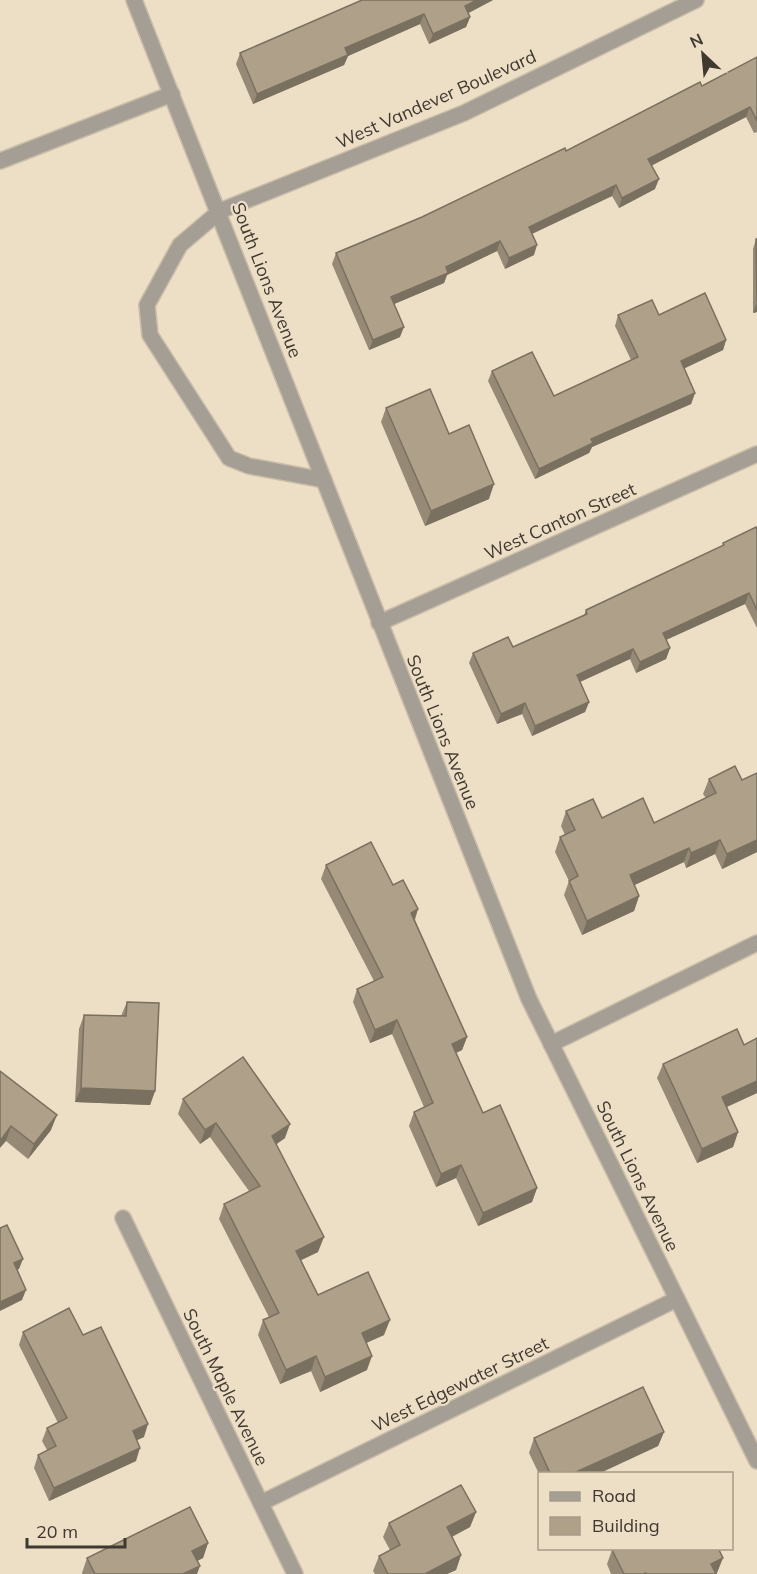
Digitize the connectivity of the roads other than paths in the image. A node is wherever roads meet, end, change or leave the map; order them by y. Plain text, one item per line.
1 (134, 0) edge
2 (696, 0) edge
3 (172, 94) junction
4 (0, 161) edge
5 (220, 211) junction
6 (757, 454) edge
7 (324, 480) junction
8 (379, 623) junction
9 (757, 943) edge
10 (551, 1044) junction
11 (123, 1218) dead end
12 (677, 1299) junction
13 (757, 1460) edge
14 (261, 1503) junction
15 (295, 1574) edge

1 - 3 street, South Lions Avenue
2 - 5 street, West Vandever Boulevard
3 - 4 street
3 - 5 street, South Lions Avenue
5 - 7 street, South Lions Avenue
5 - 7 street, West Vandever Boulevard
6 - 8 street, West Canton Street
7 - 8 street, South Lions Avenue
8 - 10 street, South Lions Avenue
9 - 10 street
10 - 12 street, South Lions Avenue
11 - 14 street, South Maple Avenue
12 - 13 street, South Lions Avenue
12 - 14 street, West Edgewater Street
14 - 15 street, South Maple Avenue

